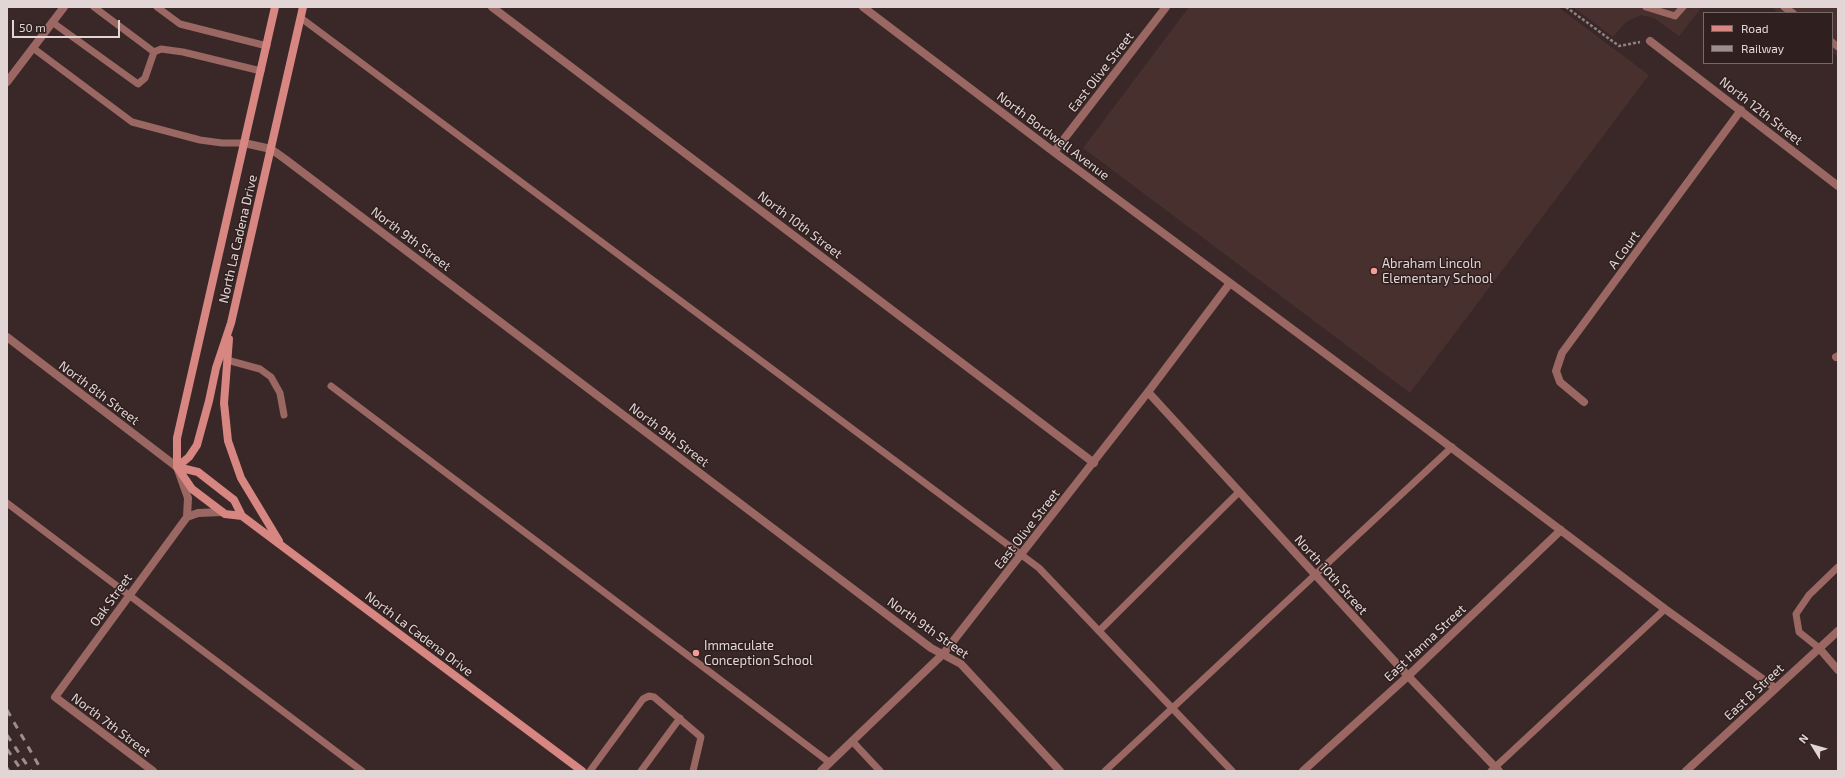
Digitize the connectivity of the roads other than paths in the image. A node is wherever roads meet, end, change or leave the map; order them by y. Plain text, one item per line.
1 (64, 7) edge
2 (94, 7) edge
3 (157, 7) edge
4 (275, 7) edge
5 (303, 7) edge
6 (492, 7) edge
7 (863, 7) edge
8 (1166, 7) edge
9 (1646, 7) edge
10 (1683, 7) edge
11 (301, 18) junction
12 (52, 22) junction
13 (1650, 40) road end
14 (266, 46) junction
15 (33, 48) junction
16 (154, 52) junction
17 (261, 72) junction
18 (7, 82) edge
19 (1741, 110) junction
20 (244, 143) junction
21 (271, 149) junction
22 (1054, 152) junction
23 (1838, 186) edge
24 (1230, 283) junction
25 (231, 323) junction
26 (7, 337) edge
27 (227, 360) junction
28 (331, 386) dead end
29 (1148, 392) junction
30 (1584, 402) dead end
31 (284, 415) dead end
32 (1452, 447) junction
33 (1094, 463) junction
34 (177, 467) junction
35 (1239, 492) junction
36 (7, 503) edge
37 (222, 512) junction
38 (242, 516) junction
39 (187, 517) junction
40 (1561, 530) junction
41 (281, 545) junction
42 (1021, 555) junction
43 (1838, 567) edge
44 (1315, 575) junction
45 (130, 596) junction
46 (1665, 609) junction
47 (1098, 630) junction
48 (1838, 631) edge
49 (1819, 648) junction
50 (943, 654) junction
51 (1838, 670) edge
52 (1408, 676) junction
53 (1775, 688) junction
54 (54, 697) joint
55 (1172, 708) junction
56 (680, 718) junction
57 (852, 741) junction
58 (829, 762) junction
59 (1495, 770) edge
60 (153, 771) edge
61 (362, 771) edge
62 (582, 771) edge
63 (590, 771) edge
64 (641, 771) edge
65 (693, 771) edge
66 (821, 771) edge
67 (880, 771) edge
68 (1060, 771) edge
69 (1105, 771) edge
70 (1232, 771) edge
71 (1302, 771) edge
72 (1686, 771) edge

1 - 12 street
2 - 16 lane
3 - 14 lane
4 - 14 main road, North La Cadena Drive
5 - 11 main road, North La Cadena Drive
6 - 33 street, North 10th Street
7 - 22 street, North Bordwell Avenue
8 - 22 street, East Olive Street
9 - 10 lane
11 - 21 main road, North La Cadena Drive
11 - 42 lane
12 - 15 street
12 - 16 lane
13 - 19 street, North 12th Street
14 - 17 main road, North La Cadena Drive
15 - 18 street
15 - 20 lane
16 - 17 lane
17 - 20 main road, North La Cadena Drive
19 - 23 street, North 12th Street
19 - 30 street, A Court
20 - 21 street, North 9th Street
20 - 34 main road, North La Cadena Drive
21 - 25 main road, North La Cadena Drive
21 - 50 street, North 9th Street
22 - 24 street, North Bordwell Avenue
24 - 29 street, East Olive Street
24 - 32 street, North Bordwell Avenue
25 - 27 main road
25 - 34 main road, North La Cadena Drive
26 - 34 street, North 8th Street
27 - 31 lane
27 - 41 main road
28 - 58 lane
29 - 33 street, East Olive Street
29 - 35 street, North 10th Street
32 - 40 street, North Bordwell Avenue
32 - 44 lane
33 - 42 street, East Olive Street
34 - 37 main road, North La Cadena Drive
34 - 38 main road, North La Cadena Drive
34 - 39 street
35 - 44 street, North 10th Street
35 - 47 lane
36 - 45 lane
37 - 38 main road, North La Cadena Drive
37 - 39 street
38 - 41 main road, North La Cadena Drive
39 - 45 street, Oak Street
40 - 46 street, North Bordwell Avenue
40 - 52 street, East Hanna Street
41 - 62 main road, North La Cadena Drive
42 - 47 lane
42 - 50 street, East Olive Street
43 - 49 lane
44 - 52 street, North 10th Street
44 - 55 lane
45 - 54 street, Oak Street
45 - 61 lane
46 - 53 street, North Bordwell Avenue
46 - 59 lane
47 - 55 lane
48 - 49 street, East B Street
49 - 51 street
49 - 53 street, East B Street
50 - 57 street, East Olive Street
50 - 68 street, North 9th Street
52 - 59 street, North 10th Street
52 - 71 street, East Hanna Street
53 - 72 street, East B Street
54 - 60 street, North 7th Street
55 - 69 lane
55 - 70 lane
56 - 63 lane
56 - 64 lane
56 - 65 lane
57 - 58 street, East Olive Street
57 - 67 lane
58 - 66 street, East Olive Street

